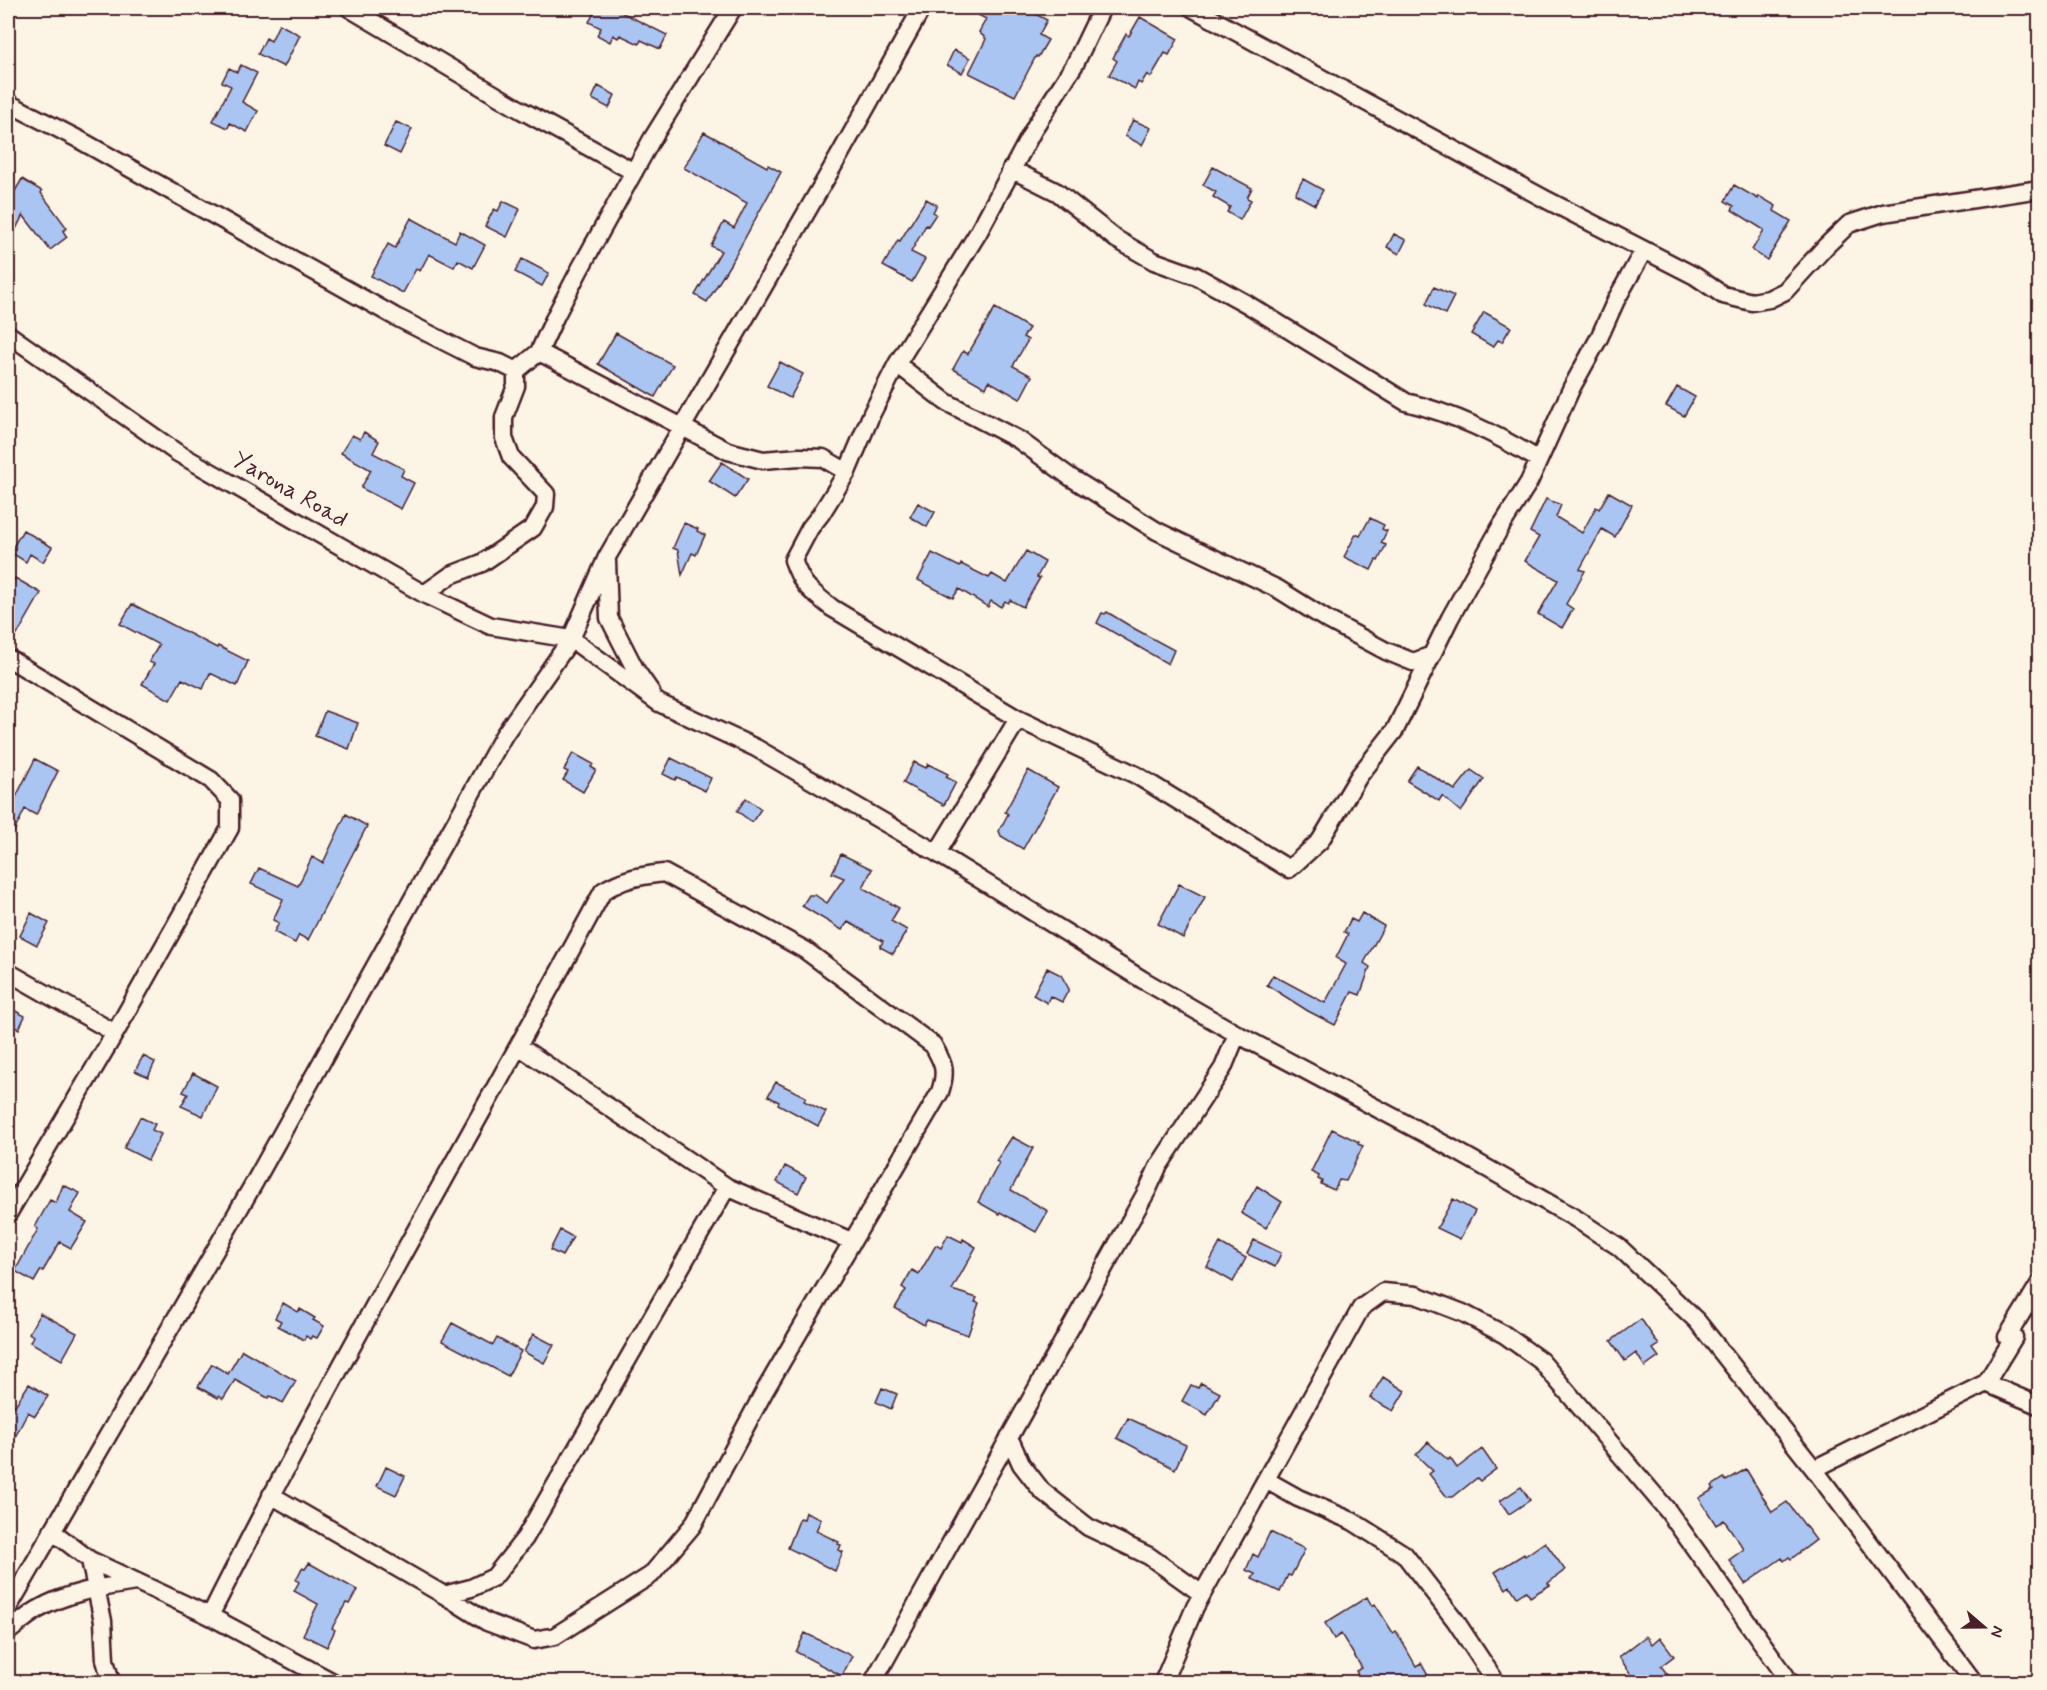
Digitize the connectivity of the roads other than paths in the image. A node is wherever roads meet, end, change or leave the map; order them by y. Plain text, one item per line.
1 (349, 8) edge
2 (733, 8) edge
3 (922, 8) edge
4 (1102, 8) edge
5 (1192, 8) edge
6 (8, 103) edge
7 (1011, 169) junction
8 (634, 172) junction
9 (2040, 189) edge
10 (1644, 250) junction
11 (8, 334) edge
12 (539, 352) junction
13 (897, 364) junction
14 (516, 371) junction
15 (683, 427) junction
16 (1539, 460) junction
17 (847, 472) junction
18 (607, 557) junction
19 (424, 594) junction
20 (572, 639) junction
21 (1432, 655) junction
22 (8, 658) edge
23 (659, 703) junction
24 (1018, 719) junction
25 (937, 853) junction
26 (8, 972) edge
27 (115, 1033) junction
28 (1237, 1034) junction
29 (519, 1047) junction
30 (727, 1187) junction
31 (8, 1214) edge
32 (851, 1241) junction
33 (2040, 1283) edge
34 (1986, 1383) junction
35 (2040, 1406) edge
36 (1009, 1437) junction
37 (1814, 1469) junction
38 (1266, 1480) junction
39 (271, 1495) junction
40 (52, 1531) junction
41 (90, 1560) junction
42 (136, 1582) junction
43 (96, 1588) junction
44 (1202, 1594) junction
45 (444, 1595) junction
46 (8, 1608) edge
47 (210, 1616) junction
48 (8, 1632) edge
49 (111, 1683) edge
50 (333, 1683) edge
51 (873, 1683) edge
52 (1163, 1683) edge
53 (1496, 1683) edge
54 (1790, 1683) edge
55 (1974, 1683) edge

1 - 8 street
2 - 8 street
3 - 15 street
4 - 7 street
5 - 10 street
6 - 14 street
7 - 13 street
7 - 16 street
8 - 12 street
9 - 10 street
10 - 16 street
11 - 19 street, Yarona Road
12 - 14 street
12 - 15 street
13 - 17 street
13 - 21 street
14 - 19 street
15 - 17 street
15 - 18 street
16 - 21 street
17 - 24 street
18 - 20 street
18 - 23 street
19 - 20 street, Yarona Road
20 - 23 street
20 - 40 street
21 - 24 street
22 - 27 street
23 - 25 street
24 - 25 street
25 - 28 street
26 - 27 street
27 - 31 street
28 - 36 street
28 - 37 street
29 - 30 street
29 - 32 street
29 - 39 street
30 - 32 street
30 - 45 street
32 - 45 street
33 - 34 street
34 - 35 street
34 - 37 street
36 - 44 street
36 - 51 street
37 - 55 street
38 - 44 street
38 - 53 street
38 - 54 street
39 - 45 street
39 - 47 street
40 - 41 street
40 - 46 street
41 - 42 street
41 - 43 street
42 - 43 street
42 - 47 street
43 - 48 street
43 - 49 street
44 - 52 street
47 - 50 street

